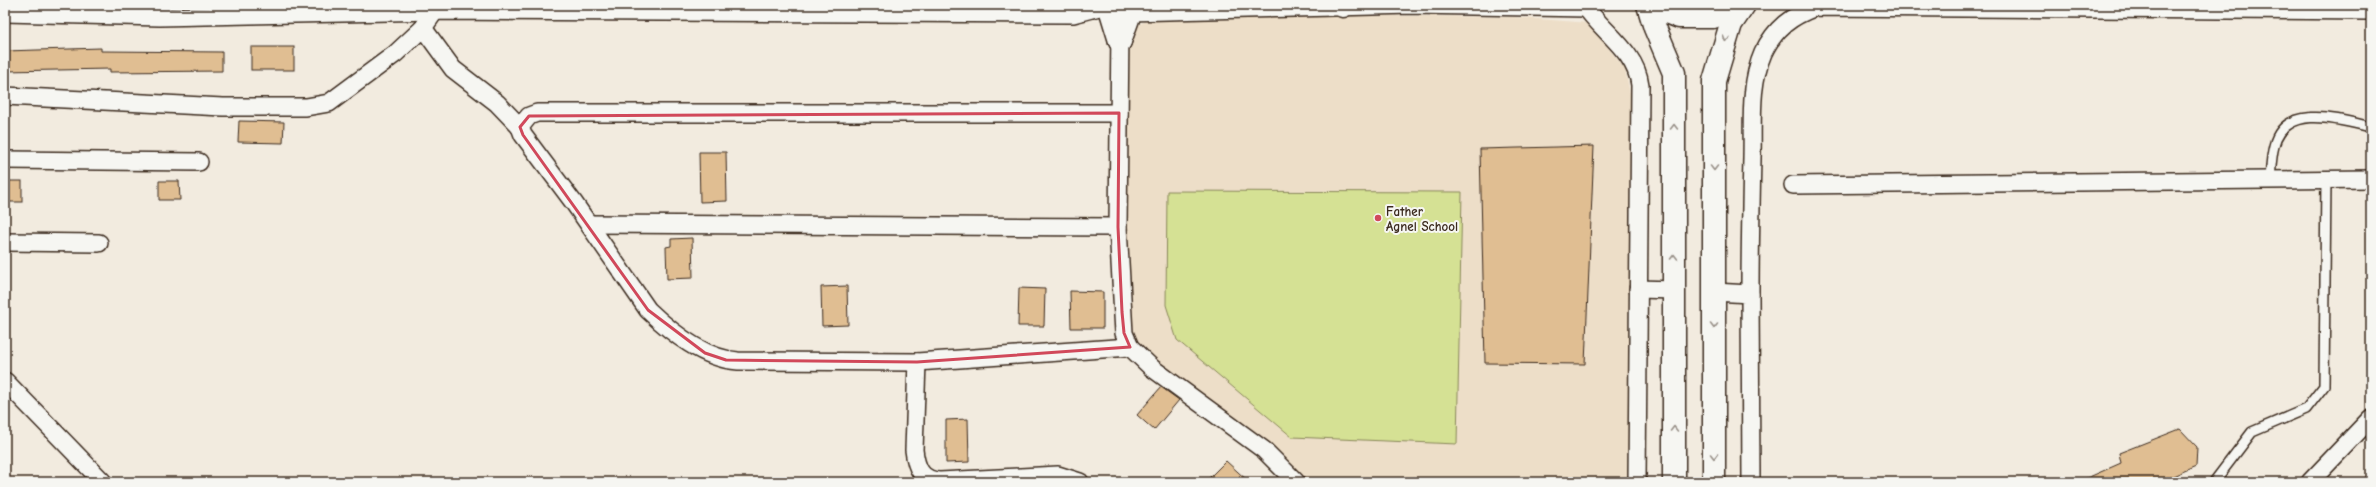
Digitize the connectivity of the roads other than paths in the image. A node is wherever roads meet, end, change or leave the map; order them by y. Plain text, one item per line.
1 (1108, 5) edge
2 (1648, 5) edge
3 (1743, 5) edge
4 (1343, 6) edge
5 (1127, 7) edge
6 (1585, 7) edge
7 (435, 11) junction
8 (2371, 11) edge
9 (5, 13) edge
10 (423, 28) junction
11 (1120, 41) junction
12 (5, 96) edge
13 (1119, 113) junction
14 (520, 127) junction
15 (2371, 128) edge
16 (5, 160) edge
17 (199, 162) dead end
18 (2326, 179) junction
19 (2371, 179) edge
20 (2270, 180) junction
21 (1793, 185) dead end
22 (589, 224) junction
23 (1118, 227) junction
24 (5, 242) edge
25 (99, 243) dead end
26 (1638, 289) junction
27 (1674, 290) junction
28 (1714, 292) junction
29 (1750, 294) junction
30 (1130, 347) junction
31 (917, 362) junction
32 (5, 381) edge
33 (2371, 418) edge
34 (103, 482) edge
35 (1080, 482) edge
36 (1296, 482) edge
37 (1637, 482) edge
38 (1674, 482) edge
39 (1714, 482) edge
40 (1751, 482) edge
41 (2214, 482) edge
42 (2310, 482) edge

1 - 7 street
1 - 11 street
2 - 3 street
27 -> 2 street
3 -> 28 street
4 - 5 street
4 - 6 street
5 - 11 street
6 - 26 street
7 - 9 street
7 - 10 street
8 - 29 street
10 - 12 street
10 - 14 street
11 - 13 street
13 - 14 street
13 - 23 street
14 - 22 street
15 - 20 lane
16 - 17 street
18 - 19 street
18 - 20 street
18 - 41 lane
20 - 21 street
22 - 23 street
22 - 31 street
23 - 30 street
24 - 25 street
26 - 27 street
26 - 37 street
38 -> 27 street
28 - 29 street
28 -> 39 street
29 - 40 street
30 - 31 street
30 - 36 street
31 - 35 street
32 - 34 street
33 - 42 street

